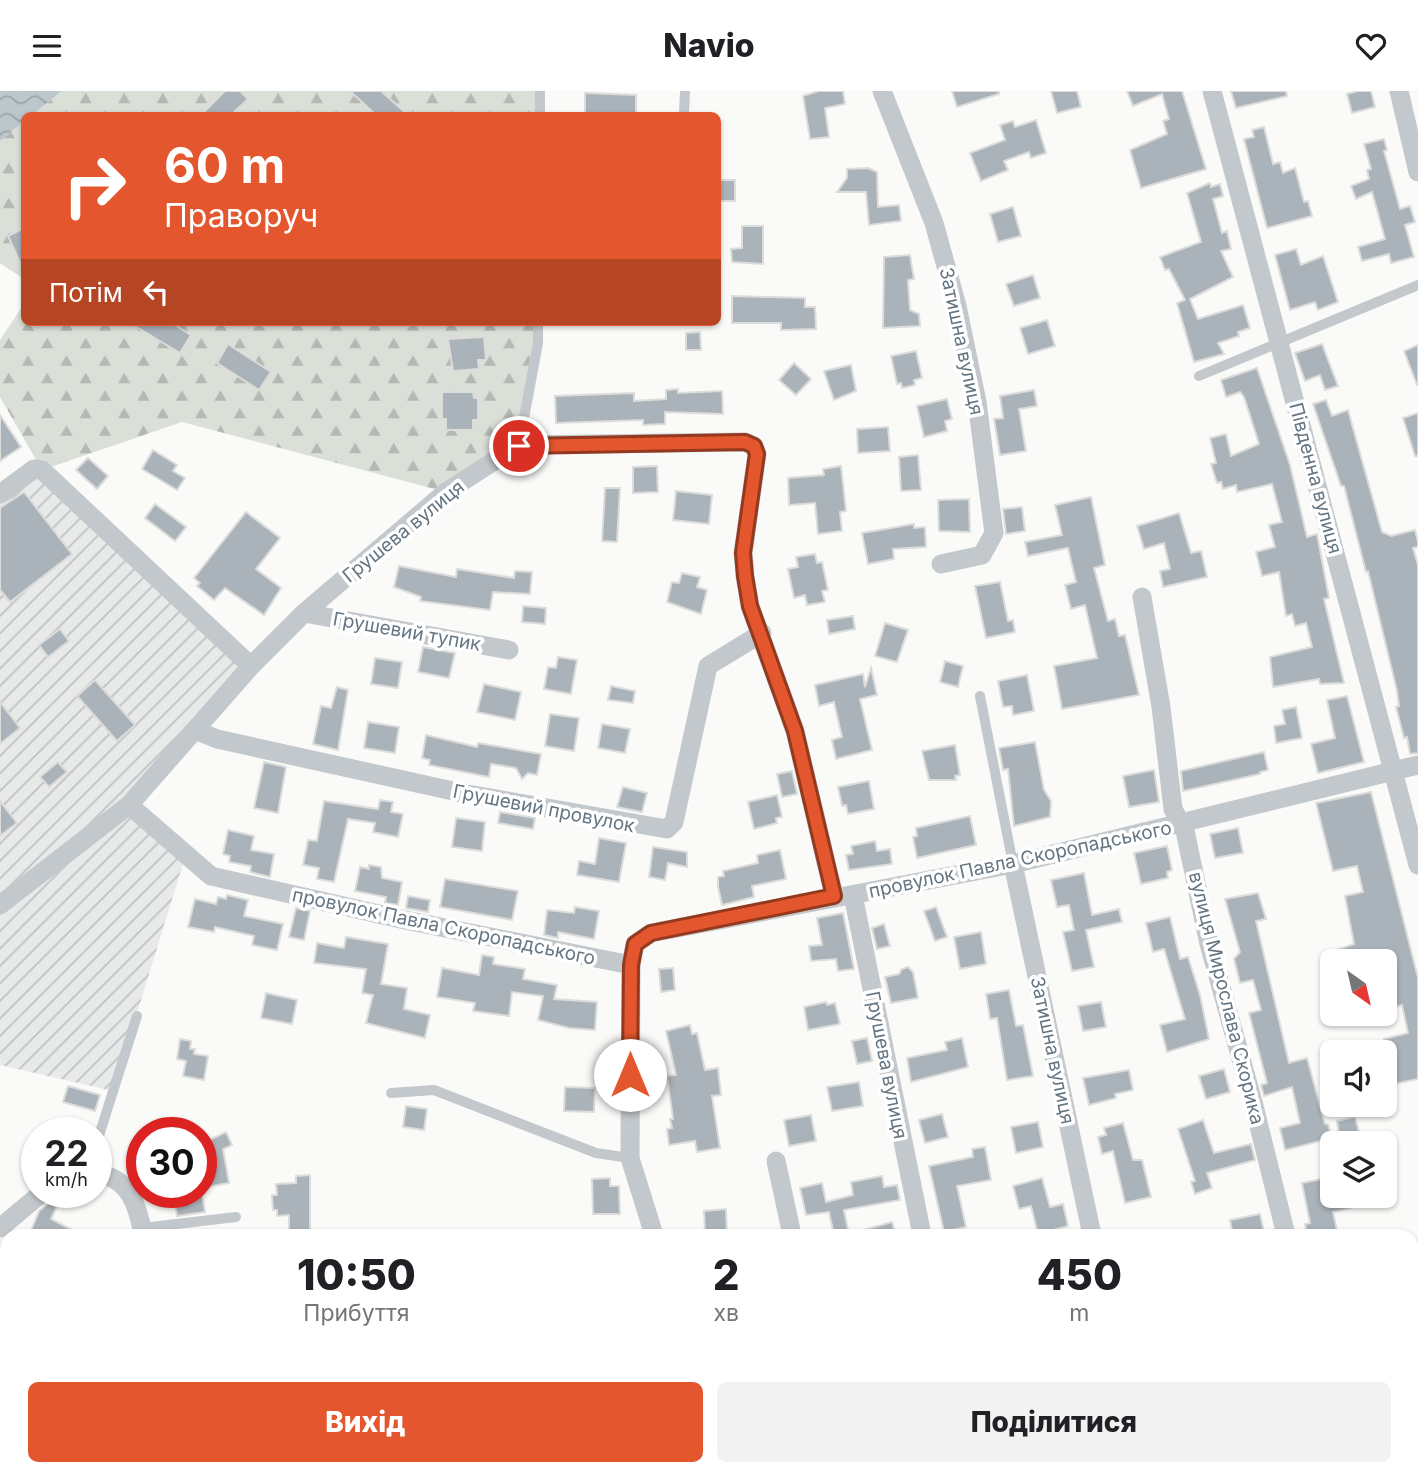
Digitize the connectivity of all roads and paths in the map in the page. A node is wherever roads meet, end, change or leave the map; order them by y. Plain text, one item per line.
1 (540, 91) edge
2 (685, 91) edge
3 (882, 91) edge
4 (1212, 91) edge
5 (1399, 91) edge
6 (540, 112) edge
7 (684, 112) edge
8 (1418, 172) edge
9 (1418, 285) edge
10 (538, 326) edge
11 (1278, 341) junction
12 (1199, 376) dead end
13 (519, 446) junction
14 (0, 494) edge
15 (941, 564) dead end
16 (1142, 597) dead end
17 (304, 613) junction
18 (762, 633) junction
19 (509, 650) dead end
20 (251, 666) junction
21 (980, 696) dead end
22 (195, 730) junction
23 (1418, 765) edge
24 (1395, 771) junction
25 (129, 805) junction
26 (1181, 824) junction
27 (1013, 864) junction
28 (1418, 865) edge
29 (844, 896) junction
30 (0, 905) edge
31 (631, 965) junction
32 (137, 1016) dead end
33 (391, 1093) dead end
34 (105, 1117) edge
35 (630, 1158) junction
36 (776, 1161) dead end
37 (112, 1179) edge
38 (24, 1208) edge
39 (236, 1217) dead end
40 (0, 1228) edge
41 (141, 1229) edge
42 (161, 1229) edge
43 (652, 1229) edge
44 (791, 1229) edge
45 (921, 1229) edge
46 (1091, 1229) edge
47 (1285, 1229) edge

1 - 6 lane
2 - 7 lane
3 - 15 street, Затишна вулиця
4 - 11 street, Південна вулиця
5 - 8 street
9 - 11 lane
10 - 13 lane
11 - 12 lane
11 - 24 street, Південна вулиця
13 - 17 street, Грушева вулиця
13 - 18 street, Грушева вулиця
14 - 20 street
16 - 26 street, вулиця Мирослава Скорика
17 - 19 street, Грушевий тупик
17 - 20 street, Грушева вулиця
18 - 22 street, Грушевий провулок
18 - 29 street, Грушева вулиця
20 - 22 street, Грушева вулиця
21 - 27 lane
22 - 25 street, Грушева вулиця
23 - 24 street, провулок Павла Скоропадського
24 - 26 street, провулок Павла Скоропадського
24 - 28 street, Південна вулиця
25 - 30 street, Грушева вулиця
25 - 31 street, провулок Павла Скоропадського
26 - 27 street, провулок Павла Скоропадського
26 - 47 street, вулиця Мирослава Скорика
27 - 29 street, провулок Павла Скоропадського
27 - 46 street, Затишна вулиця
29 - 31 street, провулок Павла Скоропадського
29 - 45 street, Грушева вулиця
31 - 35 street
32 - 34 lane
33 - 35 lane
35 - 43 street
36 - 44 street
37 - 41 street
38 - 40 street
39 - 42 lane

